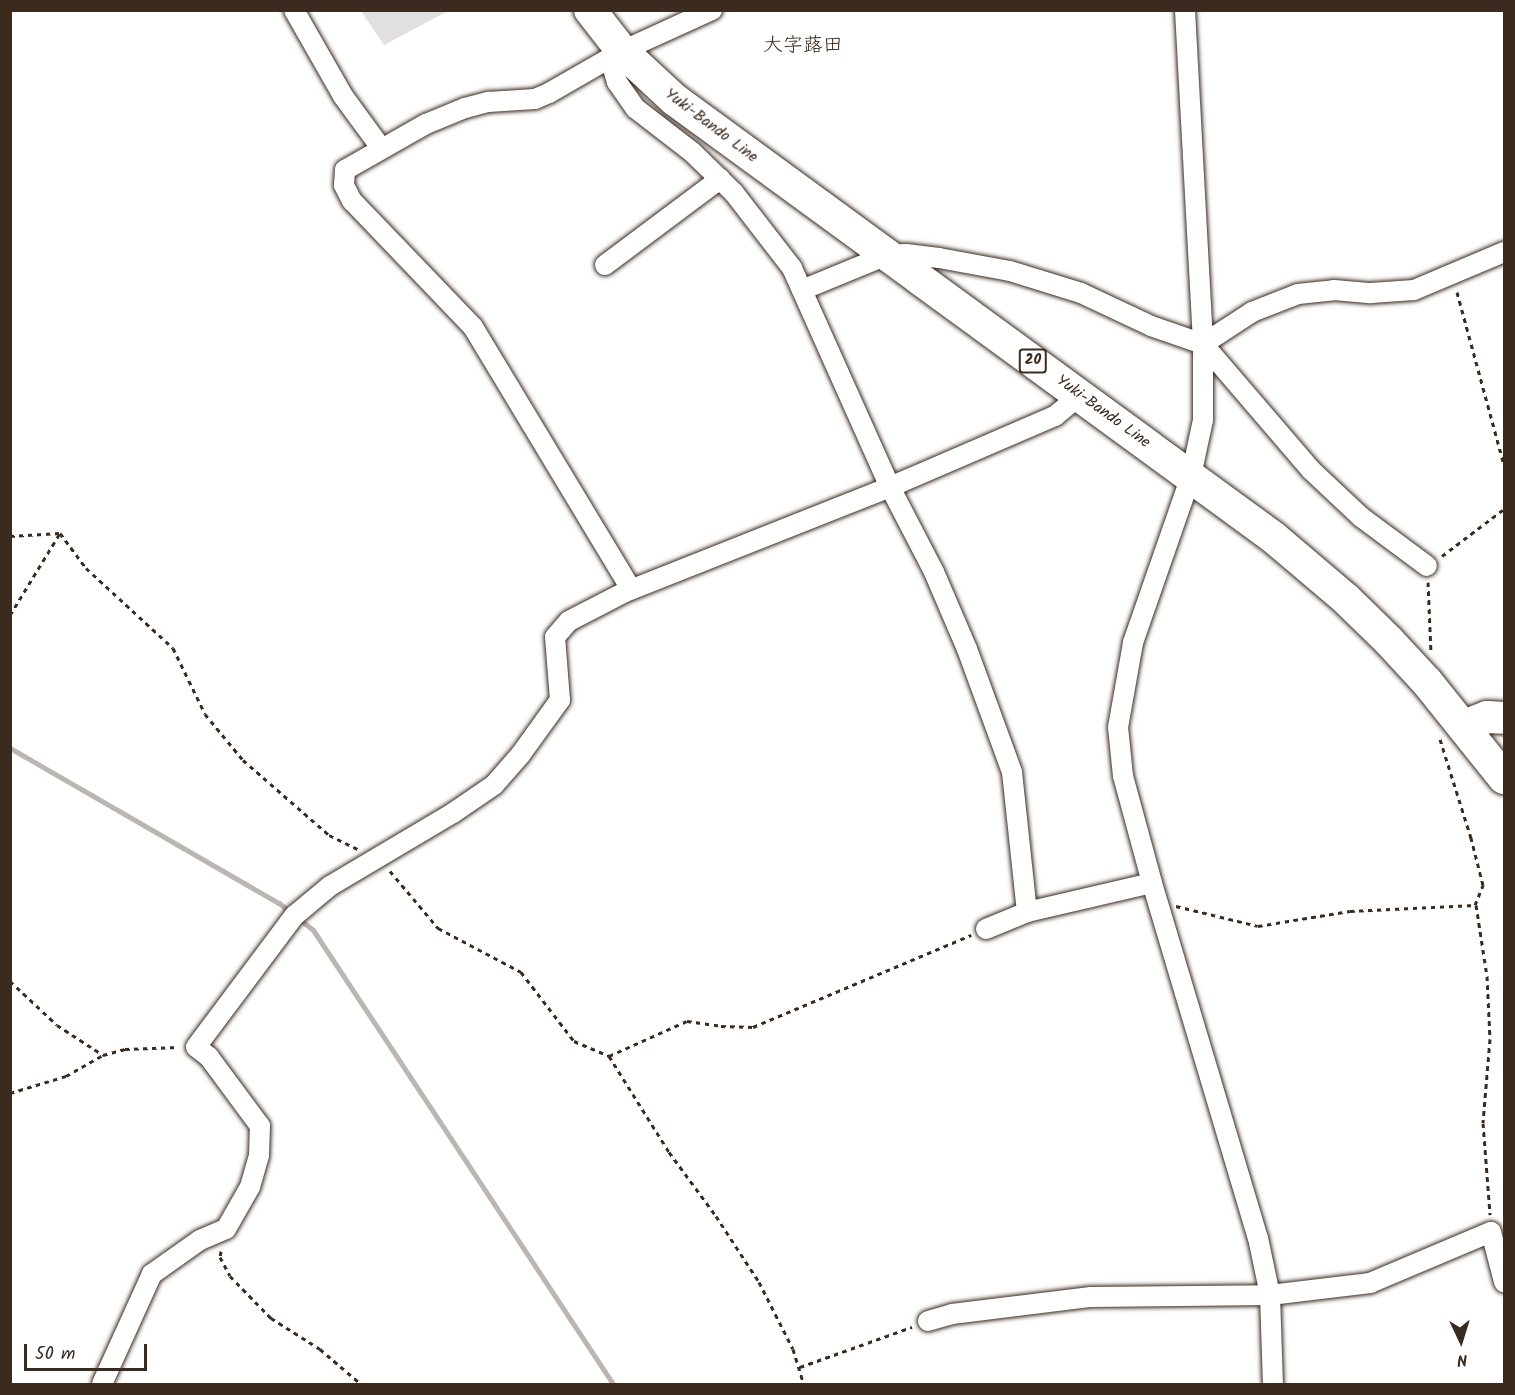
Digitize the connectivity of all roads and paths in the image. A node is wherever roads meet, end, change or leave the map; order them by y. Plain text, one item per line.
1 (294, 10) edge
2 (590, 10) edge
3 (712, 10) edge
4 (1185, 10) edge
5 (616, 54) junction
6 (381, 148) junction
7 (720, 179) junction
8 (1504, 252) edge
9 (887, 255) junction
10 (605, 265) dead end
11 (1452, 275) junction
12 (802, 290) junction
13 (1203, 344) junction
14 (1080, 395) junction
15 (1504, 465) edge
16 (1191, 476) junction
17 (890, 487) junction
18 (1504, 509) edge
19 (60, 533) junction
20 (10, 536) edge
21 (1427, 566) junction
22 (631, 589) junction
23 (10, 615) edge
24 (1427, 682) junction
25 (1504, 718) edge
26 (1450, 727) junction
27 (1504, 778) edge
28 (376, 858) junction
29 (1152, 883) junction
30 (1159, 902) junction
31 (1475, 904) junction
32 (1027, 912) junction
33 (986, 929) joint
34 (10, 981) edge
35 (195, 1047) junction
36 (102, 1055) junction
37 (609, 1056) junction
38 (10, 1093) edge
39 (226, 1228) junction
40 (1491, 1232) junction
41 (1504, 1282) edge
42 (1270, 1295) junction
43 (928, 1321) joint
44 (800, 1367) junction
45 (102, 1384) edge
46 (361, 1384) edge
47 (804, 1384) edge
48 (1273, 1384) edge

1 - 6 street
2 - 5 main road, Yuki-Bando Line / 20
3 - 5 street
4 - 13 street
5 - 6 street
5 - 7 street
5 - 9 main road, Yuki-Bando Line / 20
6 - 22 street
7 - 10 street
7 - 12 street
8 - 11 street
9 - 12 street
9 - 13 street
9 - 14 main road, Yuki-Bando Line / 20
11 - 13 street
11 - 15 path
12 - 17 street
13 - 16 street
13 - 21 street
14 - 16 main road, Yuki-Bando Line / 20
14 - 17 street
16 - 24 main road, Yuki-Bando Line / 20
16 - 29 street
17 - 22 street
17 - 32 street
18 - 21 path
19 - 20 path
19 - 23 path
19 - 28 path
21 - 24 path
22 - 28 street
24 - 26 main road, Yuki-Bando Line / 20
25 - 26 main road
26 - 27 main road, Yuki-Bando Line / 20
26 - 31 path
28 - 35 street
28 - 37 path
29 - 30 street
29 - 32 street
30 - 31 path
30 - 42 street
31 - 40 path
32 - 33 street
33 - 37 path
34 - 36 path
35 - 36 path
35 - 39 street
36 - 38 path
37 - 44 path
39 - 45 street
39 - 46 path
40 - 41 street
40 - 42 street
42 - 43 street
42 - 48 street
43 - 44 path
44 - 47 path

